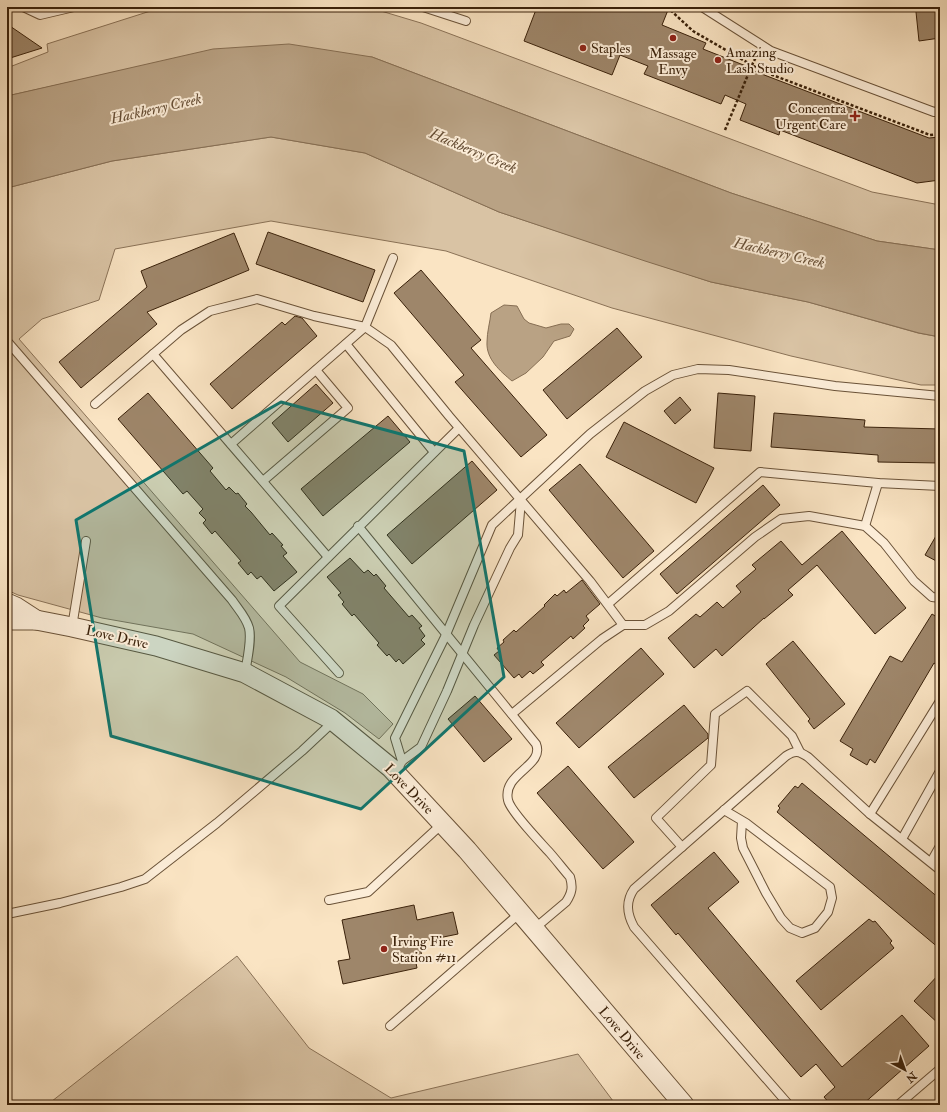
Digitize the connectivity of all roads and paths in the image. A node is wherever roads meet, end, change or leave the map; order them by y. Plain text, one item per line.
1 (23, 7) edge
2 (74, 7) edge
3 (423, 7) edge
4 (667, 7) edge
5 (706, 8) edge
6 (466, 21) dead end
7 (762, 45) junction
8 (752, 65) junction
9 (940, 111) edge
10 (725, 130) dead end
11 (940, 134) edge
12 (393, 258) dead end
13 (365, 327) junction
14 (7, 341) edge
15 (346, 344) junction
16 (153, 354) junction
17 (316, 370) junction
18 (940, 396) edge
19 (95, 404) dead end
20 (459, 428) junction
21 (231, 444) junction
22 (434, 452) junction
23 (263, 481) junction
24 (878, 483) junction
25 (940, 486) edge
26 (520, 500) junction
27 (358, 526) junction
28 (866, 526) junction
29 (86, 541) dead end
30 (328, 557) junction
31 (940, 598) edge
32 (7, 603) edge
33 (608, 604) junction
34 (7, 620) edge
35 (36, 620) junction
36 (623, 625) junction
37 (72, 627) junction
38 (446, 634) junction
39 (462, 654) junction
40 (245, 673) junction
41 (339, 673) dead end
42 (940, 701) edge
43 (512, 714) junction
44 (334, 721) junction
45 (800, 752) junction
46 (399, 767) junction
47 (940, 770) edge
48 (724, 810) junction
49 (870, 814) junction
50 (742, 821) junction
51 (442, 824) junction
52 (902, 839) junction
53 (940, 846) edge
54 (682, 847) junction
55 (931, 862) junction
56 (940, 870) edge
57 (330, 900) dead end
58 (520, 913) junction
59 (7, 914) edge
60 (534, 929) junction
61 (390, 1026) dead end
62 (940, 1069) edge
63 (684, 1105) edge
64 (789, 1105) edge
65 (898, 1105) edge

1 - 2 lane
3 - 6 lane
4 - 8 path
5 - 7 lane
7 - 8 path
7 - 9 lane
8 - 10 path
8 - 11 path
12 - 13 lane
13 - 15 lane
13 - 16 lane
13 - 20 lane
14 - 40 lane
15 - 17 lane
15 - 22 lane
16 - 19 lane
16 - 21 lane
17 - 21 lane
17 - 23 lane
18 - 26 lane
20 - 22 lane
20 - 26 lane
21 - 23 lane
22 - 27 lane
23 - 30 lane
24 - 25 lane
24 - 28 lane
24 - 33 lane
26 - 33 lane
26 - 38 lane
26 - 39 lane
27 - 30 lane
27 - 38 lane
28 - 31 lane
28 - 36 lane
29 - 37 lane
30 - 41 lane
32 - 35 street, Love Drive
33 - 36 lane
34 - 35 street, Love Drive
35 - 37 street, Love Drive
36 - 43 lane
37 - 40 street, Love Drive
38 - 39 lane
38 - 46 lane
39 - 43 lane
39 - 46 lane
40 - 44 street, Love Drive
42 - 49 lane
43 - 60 lane
44 - 46 street, Love Drive
44 - 59 lane
45 - 48 lane
45 - 49 lane
45 - 54 lane
46 - 51 street, Love Drive
47 - 52 lane
48 - 50 lane
48 - 54 lane
49 - 52 lane
50 - 50 lane
51 - 57 lane
51 - 58 street, Love Drive
52 - 55 lane
53 - 55 lane
54 - 64 lane
55 - 56 lane
58 - 60 street, Love Drive
58 - 61 lane
60 - 63 street, Love Drive
62 - 65 lane

